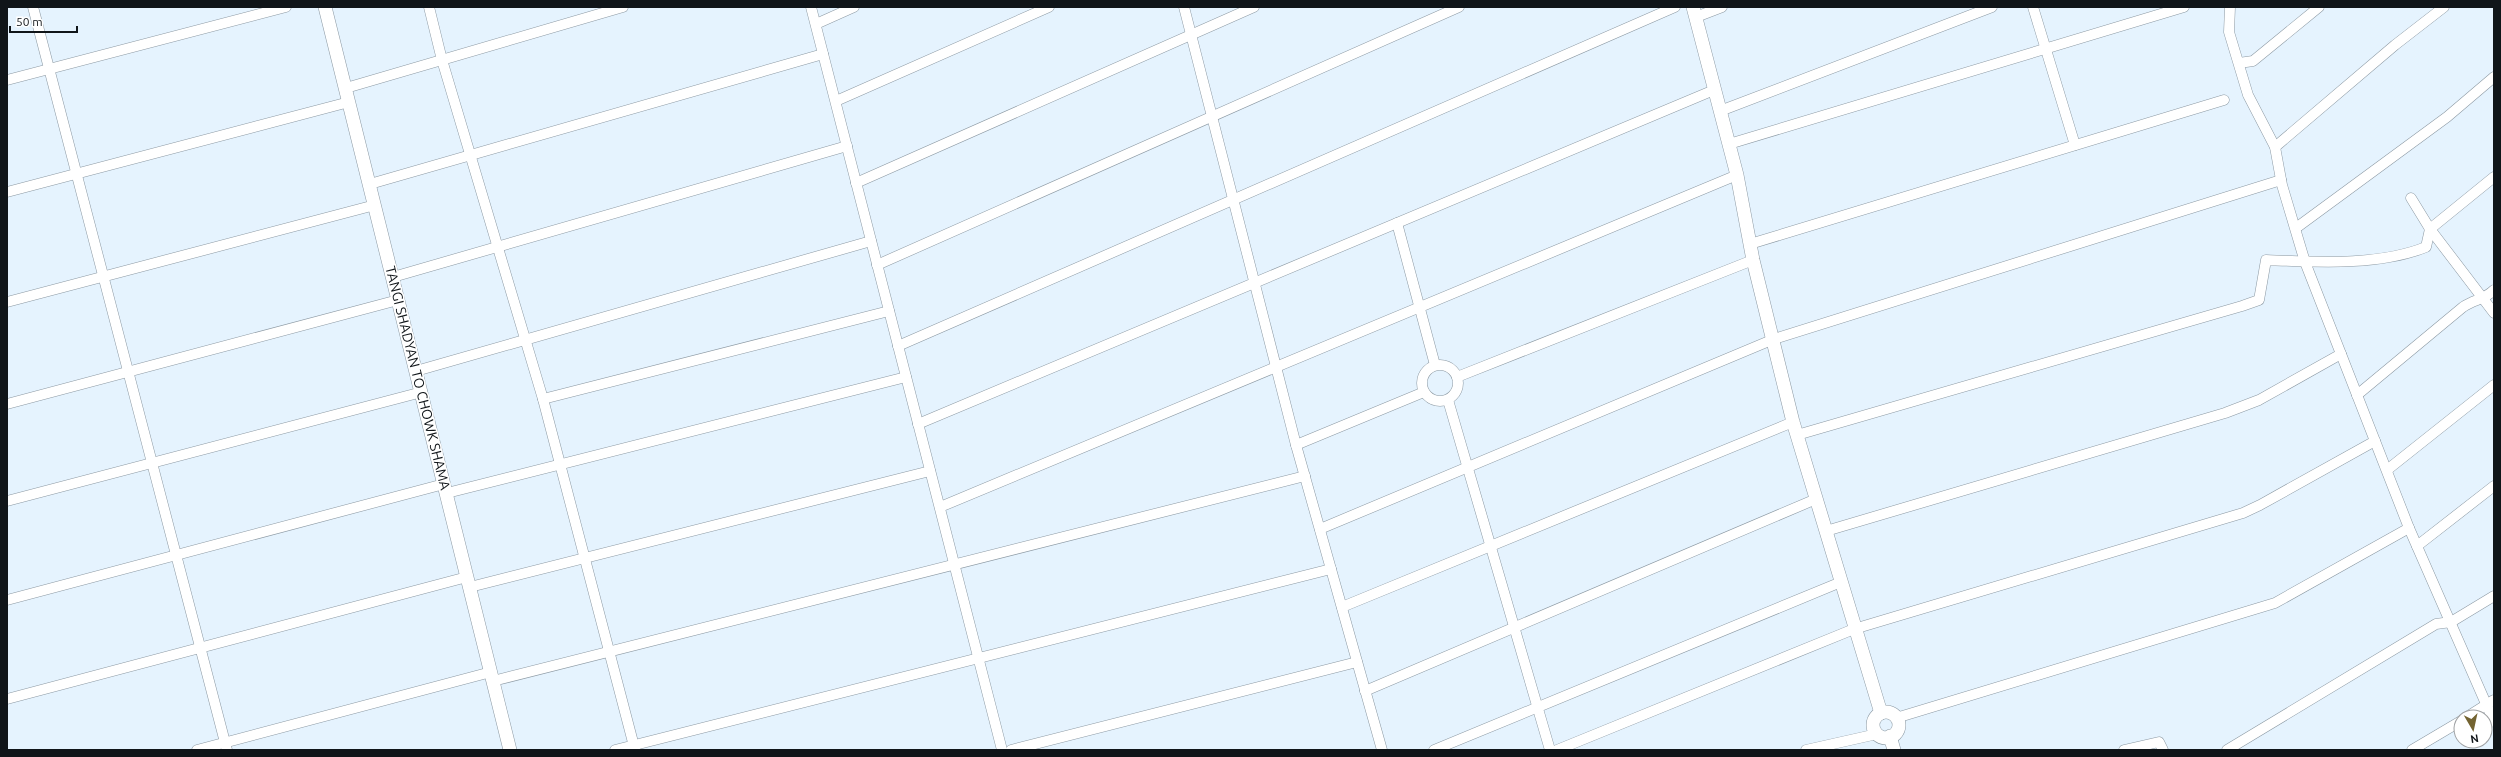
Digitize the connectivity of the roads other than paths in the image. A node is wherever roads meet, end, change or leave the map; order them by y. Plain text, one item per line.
1 (33, 7) edge
2 (286, 7) edge
3 (325, 7) edge
4 (429, 7) edge
5 (623, 7) edge
6 (811, 7) edge
7 (854, 7) edge
8 (1049, 7) edge
9 (1184, 7) edge
10 (1254, 7) edge
11 (1459, 7) edge
12 (1675, 7) edge
13 (1722, 7) edge
14 (1992, 7) edge
15 (2033, 7) edge
16 (2184, 7) edge
17 (2230, 7) edge
18 (2319, 7) edge
19 (2444, 7) edge
20 (1694, 12) edge
21 (816, 24) junction
22 (1191, 34) junction
23 (2046, 49) junction
24 (824, 54) junction
25 (442, 60) junction
26 (2239, 63) junction
27 (49, 69) junction
28 (2494, 77) edge
29 (7, 80) edge
30 (346, 88) junction
31 (1714, 90) junction
32 (2224, 100) dead end
33 (836, 101) junction
34 (349, 102) junction
35 (1720, 111) junction
36 (1212, 116) junction
37 (1729, 144) junction
38 (2075, 145) junction
39 (847, 146) junction
40 (2275, 147) junction
41 (470, 156) junction
42 (76, 174) junction
43 (1737, 175) junction
44 (2494, 177) edge
45 (2281, 180) junction
46 (856, 183) junction
47 (370, 184) junction
48 (7, 192) edge
49 (2411, 198) dead end
50 (1234, 199) junction
51 (375, 205) junction
52 (1397, 223) junction
53 (2296, 228) junction
54 (2430, 229) junction
55 (871, 242) junction
56 (1750, 244) junction
57 (499, 246) junction
58 (1753, 260) junction
59 (2305, 262) junction
60 (877, 264) junction
61 (104, 277) junction
62 (393, 277) junction
63 (1255, 283) junction
64 (2494, 290) edge
65 (2484, 298) junction
66 (398, 300) junction
67 (7, 302) edge
68 (1420, 307) junction
69 (889, 311) junction
70 (2494, 313) edge
71 (1774, 339) junction
72 (525, 340) junction
73 (898, 346) junction
74 (2341, 354) junction
75 (1436, 365) junction
76 (1276, 367) junction
77 (416, 371) junction
78 (128, 372) junction
79 (906, 377) junction
80 (1458, 377) junction
81 (2494, 385) edge
82 (422, 392) junction
83 (1424, 392) junction
84 (2357, 395) junction
85 (543, 399) junction
86 (1448, 400) junction
87 (7, 404) edge
88 (1793, 422) junction
89 (918, 424) junction
90 (1798, 434) junction
91 (2375, 441) junction
92 (1296, 445) junction
93 (152, 463) junction
94 (559, 464) junction
95 (1467, 466) junction
96 (2387, 470) junction
97 (930, 471) junction
98 (1305, 476) junction
99 (2494, 486) edge
100 (446, 488) junction
101 (1816, 499) junction
102 (7, 501) edge
103 (940, 507) junction
104 (2409, 528) junction
105 (1320, 529) junction
106 (1826, 531) junction
107 (1490, 546) junction
108 (2417, 546) junction
109 (176, 555) junction
110 (584, 558) junction
111 (954, 565) junction
112 (1331, 569) junction
113 (468, 582) junction
114 (1841, 582) junction
115 (2494, 596) edge
116 (7, 600) edge
117 (1342, 607) junction
118 (2451, 622) junction
119 (1514, 628) junction
120 (1854, 629) junction
121 (200, 648) junction
122 (610, 652) junction
123 (978, 658) junction
124 (1357, 662) junction
125 (492, 677) junction
126 (1365, 691) junction
127 (7, 699) edge
128 (2490, 702) edge
129 (1538, 707) junction
130 (2479, 709) edge
131 (1881, 713) junction
132 (1896, 718) junction
133 (2494, 722) edge
134 (2453, 726) edge
135 (1877, 734) junction
136 (1890, 736) junction
137 (226, 746) edge
138 (635, 748) edge
139 (197, 750) edge
140 (510, 750) edge
141 (615, 750) edge
142 (1002, 750) edge
143 (1011, 750) edge
144 (1382, 750) edge
145 (1434, 750) edge
146 (1550, 750) edge
147 (1557, 750) edge
148 (1806, 750) edge
149 (1894, 750) edge
150 (2124, 750) edge
151 (2163, 750) edge
152 (2227, 750) edge
153 (2412, 750) edge

1 - 27 street
2 - 27 street
3 - 30 main road, TANGI SHADYAN TO CHOWK SHAMA
4 - 25 street
5 - 25 street
6 - 21 street
7 - 21 street
8 - 33 street
9 - 22 street
10 - 22 street
11 - 36 street
12 - 50 street
13 - 20 street
14 - 35 street
15 - 23 street
16 - 23 street
17 - 26 street
18 - 26 street
19 - 40 street
20 - 31 main road
21 - 24 street
22 - 36 street
22 - 46 street
23 - 37 street
23 - 38 street
24 - 33 street
24 - 41 street
25 - 30 street
25 - 41 street
26 - 40 street
27 - 29 street
27 - 42 street
28 - 53 street
30 - 34 main road, TANGI SHADYAN TO CHOWK SHAMA
31 - 35 main road
31 - 52 street
32 - 38 street
33 - 39 street
34 - 42 street
34 - 47 main road, TANGI SHADYAN TO CHOWK SHAMA
35 - 37 main road
36 - 50 street
36 - 60 street
37 - 43 main road
38 - 56 street
39 - 46 street
39 - 57 street
40 - 45 street
41 - 47 street
41 - 57 street
42 - 48 street
42 - 61 street
43 - 56 main road
43 - 68 street
44 - 54 street
45 - 53 street
45 - 71 street
46 - 55 street
47 - 51 main road, TANGI SHADYAN TO CHOWK SHAMA
49 - 54 street
50 - 63 street
50 - 73 street
51 - 61 street
51 - 62 main road, TANGI SHADYAN TO CHOWK SHAMA
52 - 63 street
52 - 68 street
53 - 59 street
54 - 59 street
54 - 65 street
55 - 60 street
55 - 72 street
56 - 58 main road
57 - 62 street
57 - 72 street
58 - 71 main road
58 - 80 street
59 - 74 street
59 - 90 street
60 - 69 street
61 - 67 street
61 - 78 street
62 - 66 main road, TANGI SHADYAN TO CHOWK SHAMA
63 - 76 street
63 - 89 street
64 - 65 street
65 - 70 street
65 - 84 street
66 - 77 main road, TANGI SHADYAN TO CHOWK SHAMA
66 - 78 street
68 - 75 street
68 - 76 street
69 - 73 street
69 - 85 street
71 - 88 main road
71 - 95 street
72 - 77 street
72 - 85 street
73 - 79 street
74 - 84 street
74 - 106 street
75 - 80 street
75 - 83 street
76 - 92 street
76 - 103 street
77 - 82 main road, TANGI SHADYAN TO CHOWK SHAMA
78 - 87 street
78 - 93 street
79 - 89 street
79 - 94 street
80 - 86 street
81 - 96 street
82 - 93 street
82 - 100 main road, TANGI SHADYAN TO CHOWK SHAMA
83 - 86 street
83 - 92 street
84 - 91 street
85 - 94 street
86 - 95 street
88 - 90 main road
88 - 107 street
89 - 97 street
90 - 101 main road
91 - 96 street
91 - 120 street
92 - 98 street
93 - 102 street
93 - 109 street
94 - 100 street
94 - 110 street
95 - 105 street
95 - 107 street
96 - 104 street
97 - 103 street
97 - 110 street
98 - 105 street
98 - 111 street
99 - 108 street
100 - 109 street
100 - 113 main road, TANGI SHADYAN TO CHOWK SHAMA
101 - 106 main road
101 - 119 street
103 - 111 street
104 - 108 street
104 - 132 street
105 - 112 street
106 - 114 main road
107 - 117 street
107 - 119 street
108 - 118 street
109 - 116 street
109 - 121 street
110 - 113 street
110 - 122 street
111 - 122 street
111 - 123 street
112 - 117 street
112 - 123 street
113 - 121 street
113 - 125 main road, TANGI SHADYAN TO CHOWK SHAMA
114 - 120 main road
114 - 129 street
115 - 118 street
117 - 124 street
118 - 128 street
118 - 152 street
119 - 126 street
119 - 129 street
120 - 131 main road
120 - 147 street
121 - 127 street
121 - 137 street
122 - 125 street
122 - 138 street
123 - 138 street
123 - 142 street
124 - 126 street
124 - 143 street
125 - 137 street
125 - 140 main road, TANGI SHADYAN TO CHOWK SHAMA
126 - 144 street
128 - 130 street
128 - 133 street
129 - 145 street
129 - 146 street
131 - 132 main road
131 - 135 main road
132 - 136 main road
134 - 153 street
135 - 136 main road
135 - 148 street
136 - 149 main road
137 - 139 street
138 - 141 street
150 - 151 street

